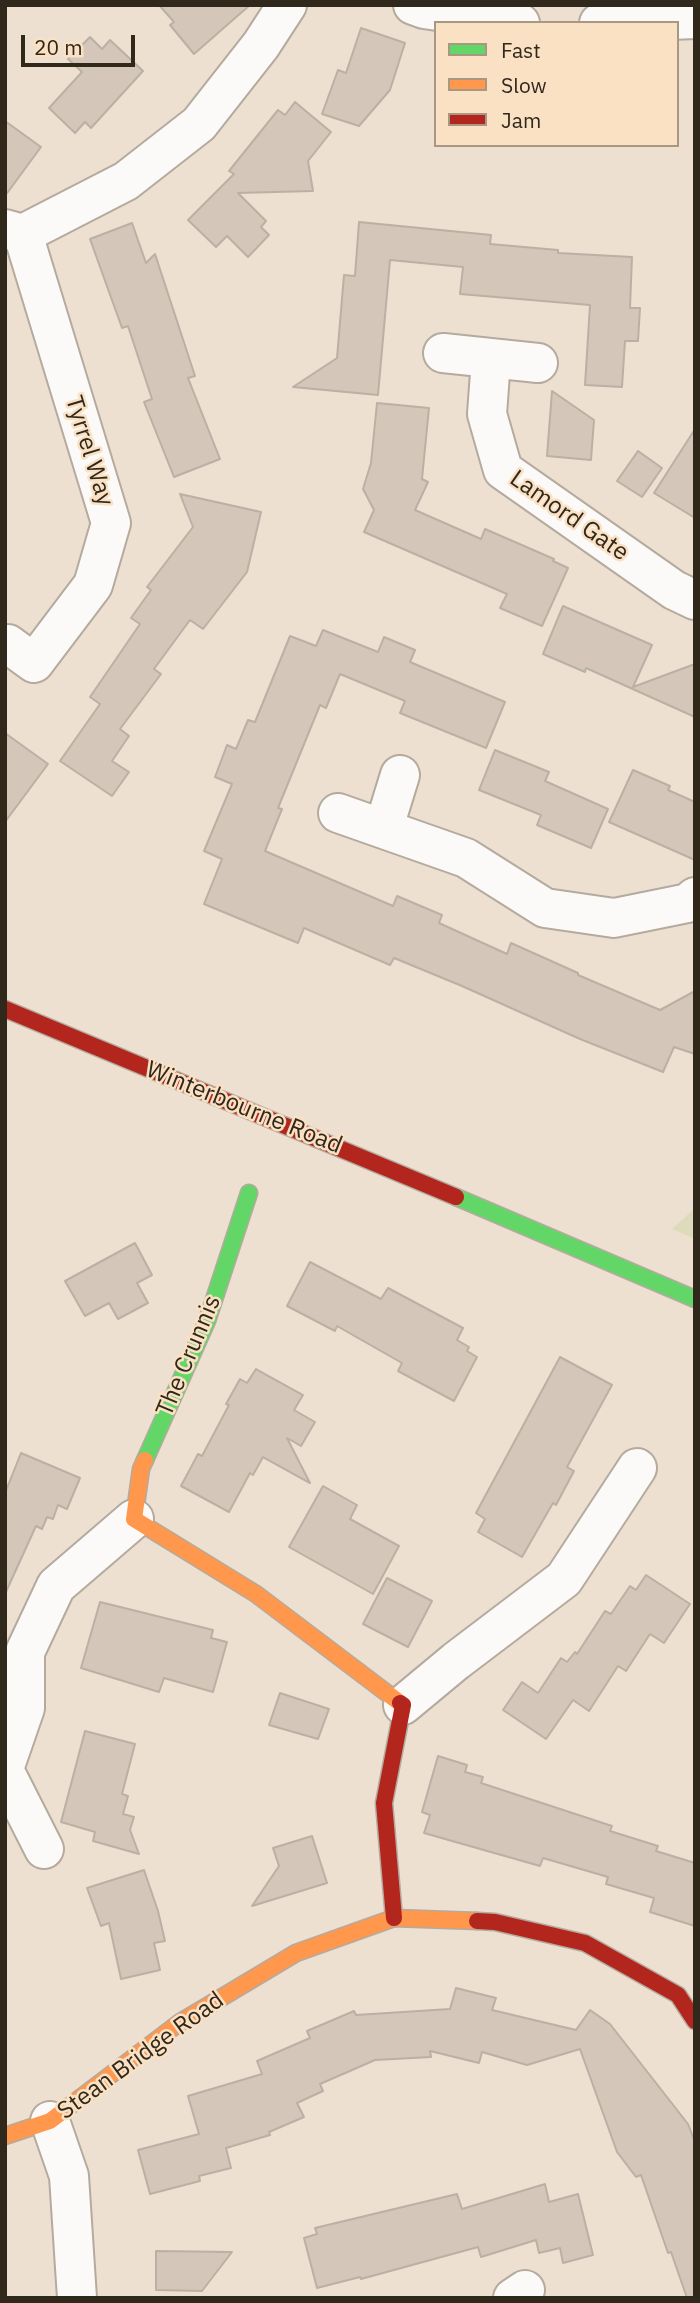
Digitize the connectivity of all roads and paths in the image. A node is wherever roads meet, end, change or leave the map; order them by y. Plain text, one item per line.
1 (287, 5) edge
2 (413, 5) edge
3 (695, 19) edge
4 (506, 21) edge
5 (647, 21) edge
6 (14, 232) edge
7 (443, 353) dead end
8 (491, 359) junction
9 (538, 363) dead end
10 (695, 600) edge
11 (8, 644) dead end
12 (400, 775) dead end
13 (338, 813) dead end
14 (384, 827) junction
15 (695, 897) edge
16 (5, 1009) edge
17 (248, 1194) dead end
18 (481, 1209) junction
19 (624, 1286) dead end
20 (695, 1299) edge
21 (638, 1468) dead end
22 (134, 1519) junction
23 (403, 1705) junction
24 (5, 1766) edge
25 (5, 1772) edge
26 (44, 1849) dead end
27 (394, 1918) junction
28 (689, 1999) edge
29 (50, 2121) junction
30 (5, 2136) edge
31 (77, 2298) edge

1 - 6 street
2 - 4 street
3 - 5 street
6 - 11 street, Tyrrel Way
7 - 8 street
8 - 9 street
8 - 10 street, Lamord Gate
12 - 14 street
13 - 14 street
14 - 15 street
16 - 18 street, Winterbourne Road
17 - 22 street, The Crunnis
18 - 19 street, Winterbourne Road
18 - 20 street, Winterbourne Road
21 - 23 street
22 - 23 street
22 - 24 street
23 - 27 street
25 - 26 street
27 - 28 street, Stean Bridge Road
27 - 29 street, Stean Bridge Road
29 - 30 street, Stean Bridge Road
29 - 31 street

